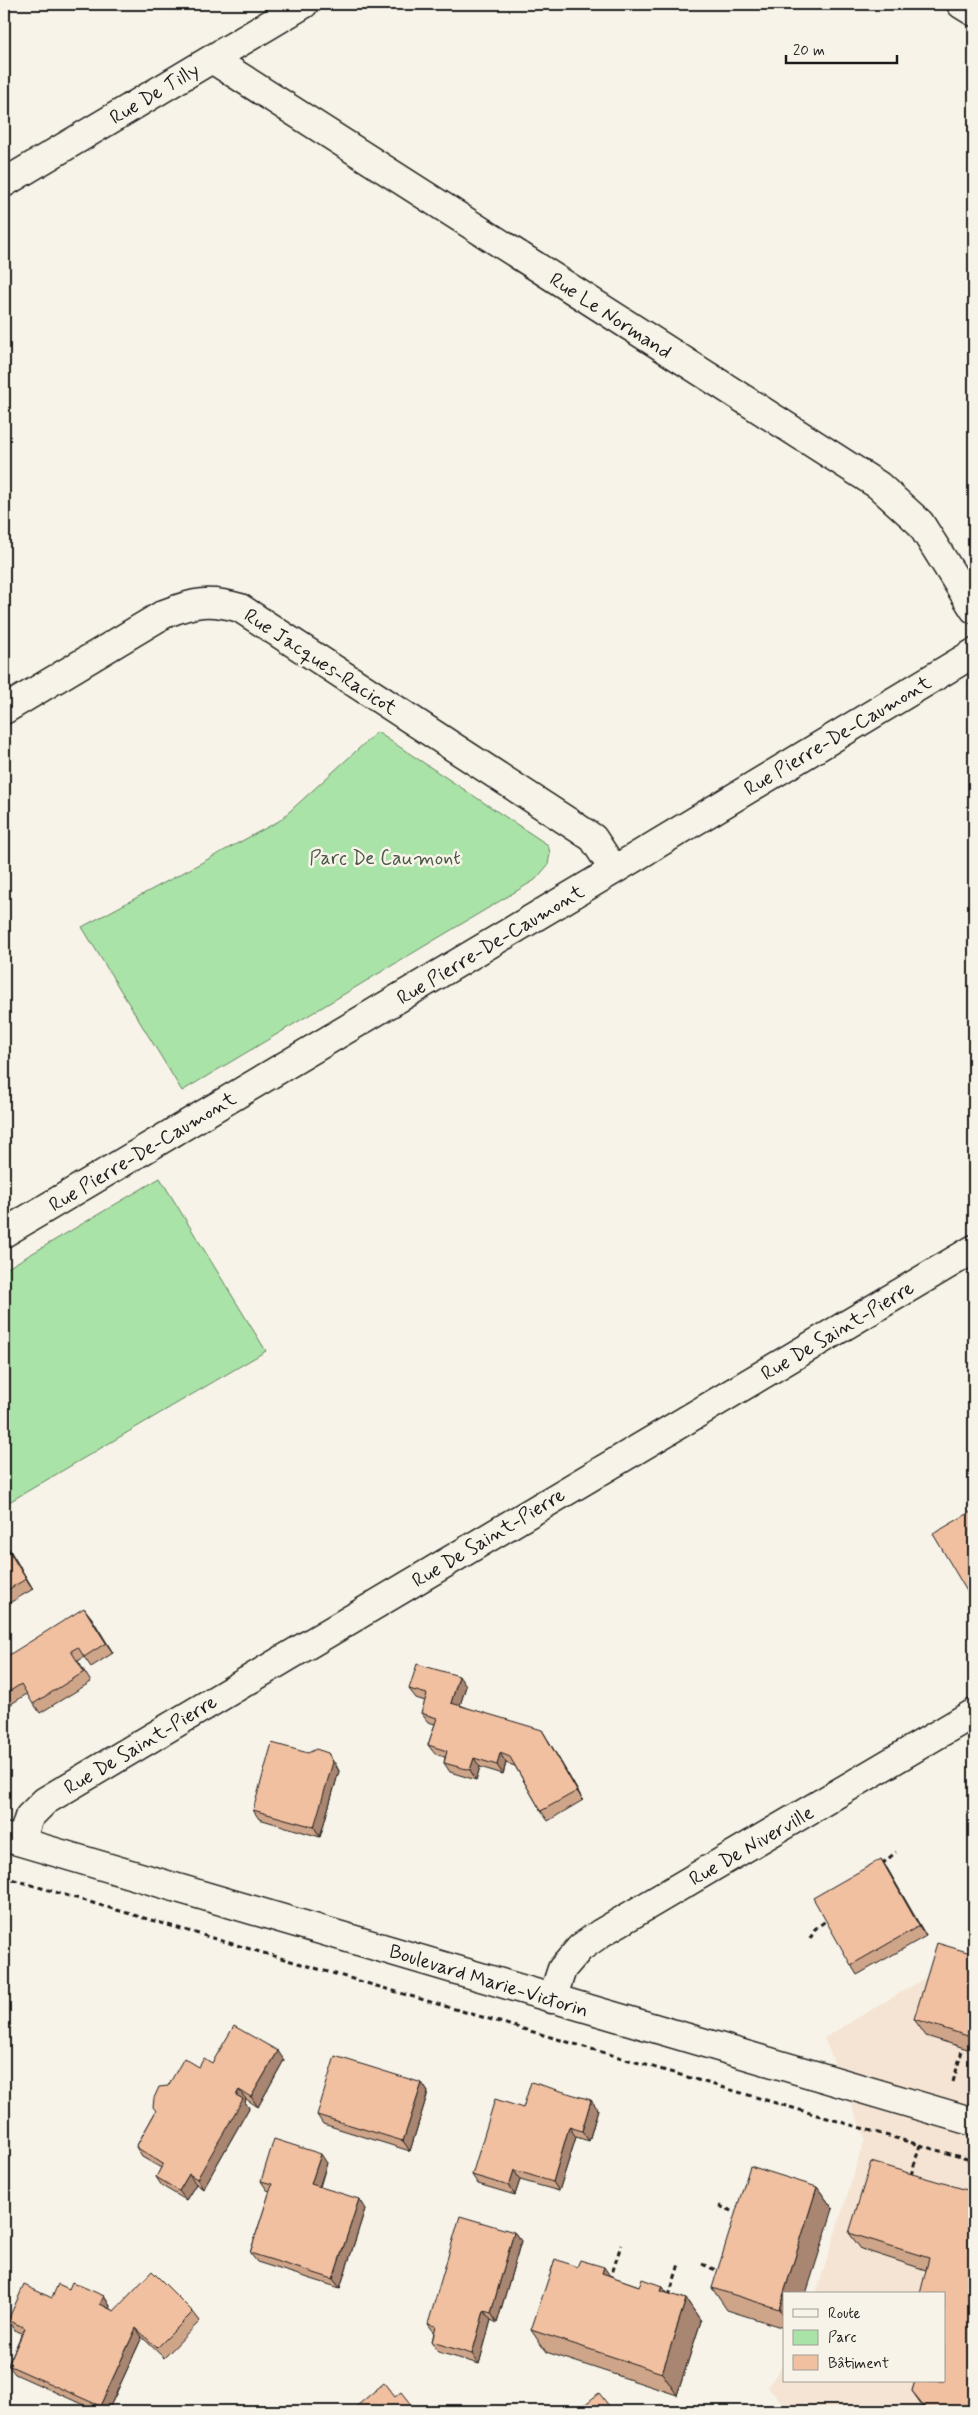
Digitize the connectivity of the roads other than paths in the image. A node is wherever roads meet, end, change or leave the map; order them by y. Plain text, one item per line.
1 (304, 4) edge
2 (961, 4) edge
3 (974, 12) edge
4 (212, 58) junction
5 (4, 183) edge
6 (974, 609) edge
7 (974, 653) edge
8 (4, 710) edge
9 (614, 870) junction
10 (4, 1233) edge
11 (974, 1249) edge
12 (974, 1713) edge
13 (12, 1839) edge
14 (552, 1999) junction
15 (974, 2122) edge

1 - 4 street, Rue De Tilly
2 - 3 street
4 - 5 street, Rue De Tilly
4 - 6 street, Rue Le Normand
7 - 9 street, Rue Pierre-De-Caumont
8 - 9 street, Rue Jacques-Racicot
9 - 10 street, Rue Pierre-De-Caumont
11 - 13 street, Rue De Saint-Pierre
12 - 14 street, Rue De Niverville
13 - 14 street, Boulevard Marie-Victorin
14 - 15 street, Boulevard Marie-Victorin

